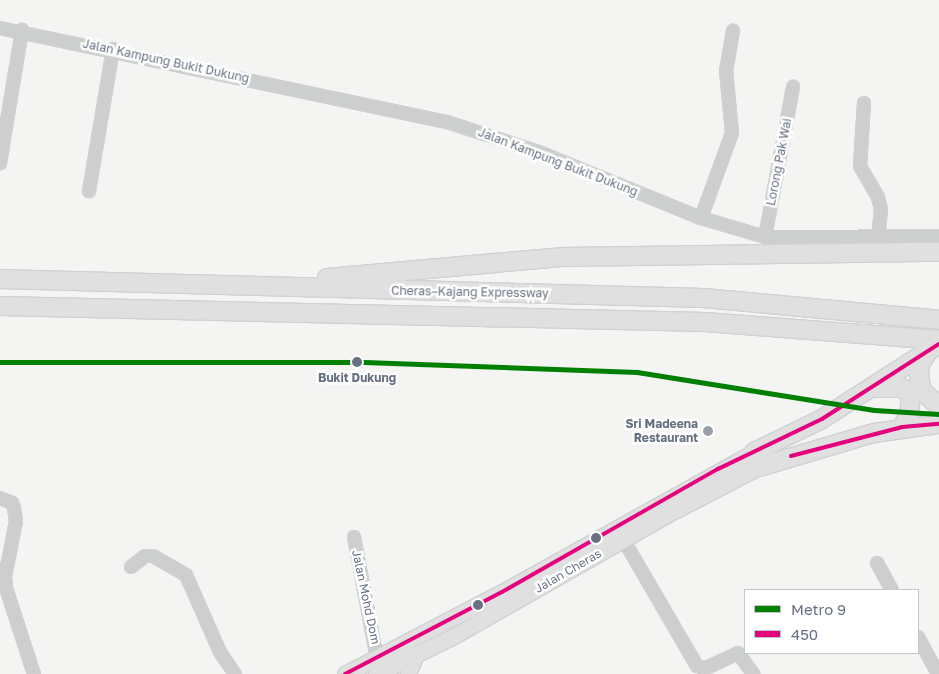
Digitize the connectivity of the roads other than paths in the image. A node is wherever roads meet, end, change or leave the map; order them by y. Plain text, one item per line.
1 (0, 28) edge
2 (22, 30) junction
3 (733, 31) dead end
4 (113, 49) junction
5 (793, 87) dead end
6 (864, 103) dead end
7 (0, 163) edge
8 (89, 191) dead end
9 (701, 218) junction
10 (939, 236) edge
11 (765, 237) junction
12 (878, 238) junction
13 (939, 252) edge
14 (0, 278) edge
15 (245, 286) junction
16 (0, 306) edge
17 (939, 320) edge
18 (936, 344) edge
19 (875, 388) junction
20 (939, 406) edge
21 (939, 424) edge
22 (902, 427) junction
23 (756, 460) junction
24 (0, 498) edge
25 (354, 537) dead end
26 (623, 539) junction
27 (876, 563) dead end
28 (131, 567) dead end
29 (891, 589) edge
30 (919, 639) edge
31 (416, 654) junction
32 (382, 670) edge
33 (34, 674) edge
34 (234, 674) edge
35 (345, 674) edge
36 (408, 674) edge
37 (753, 674) edge
38 (938, 674) edge

1 - 2 street, Jalan Kampung Bukit Dukung
2 - 4 street, Jalan Kampung Bukit Dukung
2 - 7 street
3 - 9 street
4 - 8 street
4 - 9 street, Jalan Kampung Bukit Dukung
5 - 11 street, Lorong Pak Wai
6 - 12 street
9 - 11 street, Jalan Kampung Bukit Dukung
10 - 12 street, Jalan Kampung Bukit Dukung
11 - 12 street, Jalan Kampung Bukit Dukung
13 - 15 highway
14 - 15 highway, Cheras–Kajang Expressway
15 - 17 highway, Cheras–Kajang Expressway
16 - 18 highway, Cheras–Kajang Expressway
18 - 19 highway
18 - 20 highway
19 - 22 highway
19 - 23 highway
21 - 22 highway
22 - 23 highway
23 - 26 main road, Jalan Cheras
23 - 32 main road, Jalan Cheras
24 - 33 street
25 - 32 street, Jalan Mohd Dom
26 - 31 main road, Jalan Cheras
26 - 37 street
27 - 29 street
28 - 34 street
30 - 38 street
31 - 32 main road, Jalan Cheras
31 - 36 main road
32 - 35 main road, Jalan Cheras

